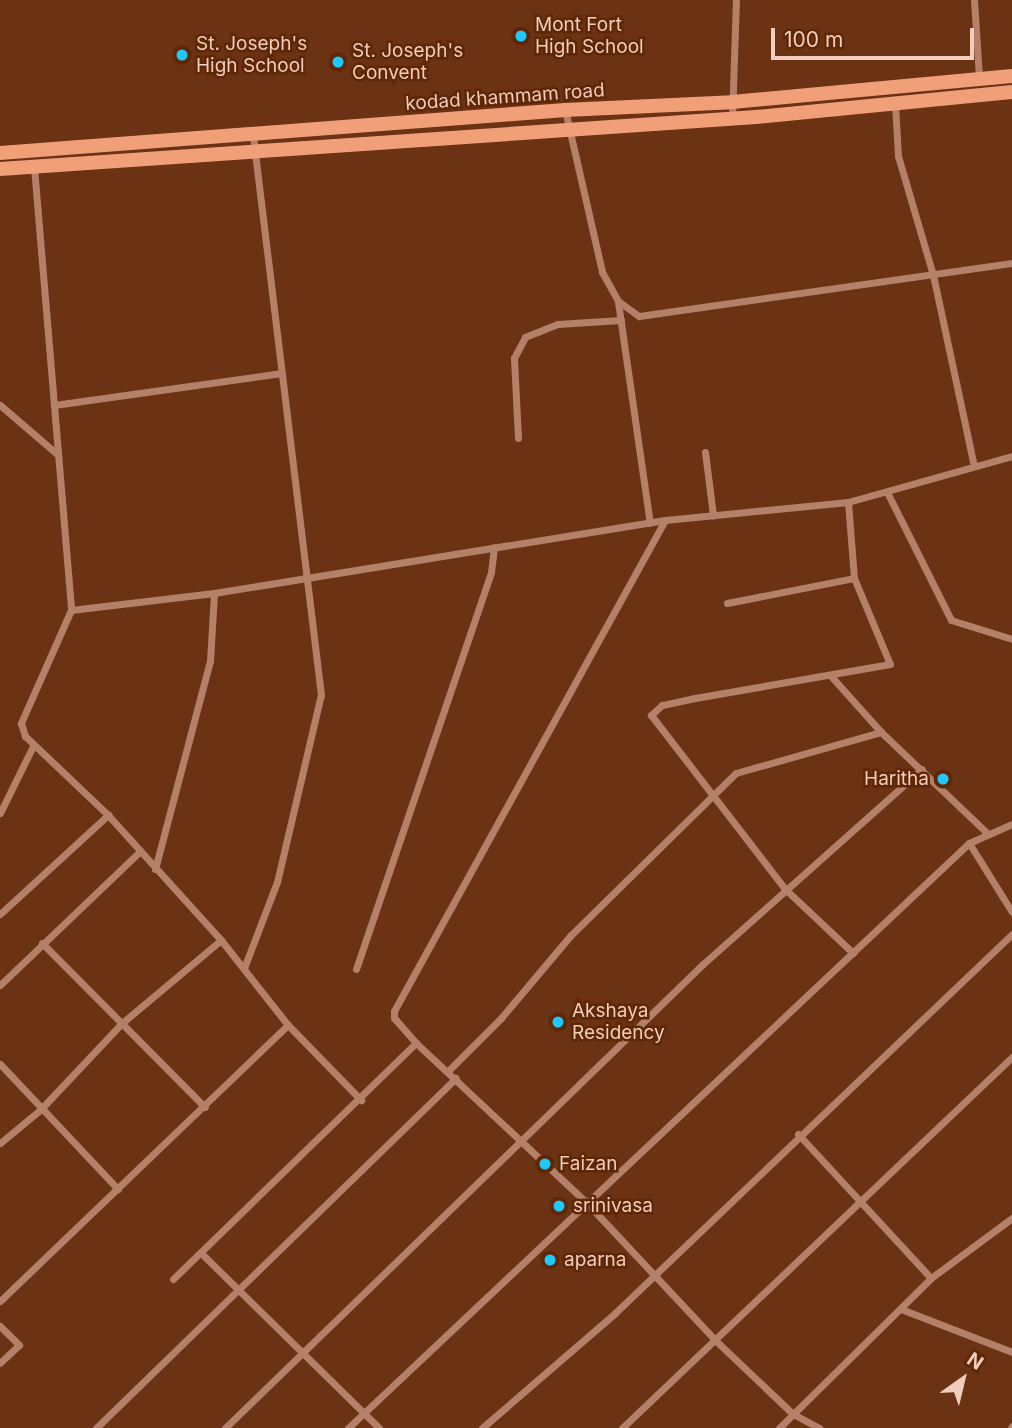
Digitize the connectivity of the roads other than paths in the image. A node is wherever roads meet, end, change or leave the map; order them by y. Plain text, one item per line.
1 (736, 0) edge
2 (974, 0) edge
3 (1012, 76) edge
4 (979, 77) junction
5 (1012, 92) edge
6 (732, 102) junction
7 (895, 104) junction
8 (565, 110) junction
9 (732, 119) junction
10 (569, 127) junction
11 (254, 143) junction
12 (0, 153) edge
13 (34, 167) junction
14 (0, 169) edge
15 (1012, 263) edge
16 (933, 275) junction
17 (618, 301) junction
18 (621, 320) junction
19 (282, 373) junction
20 (0, 405) edge
21 (54, 405) junction
22 (518, 438) dead end
23 (705, 452) dead end
24 (57, 454) junction
25 (1012, 456) edge
26 (974, 466) junction
27 (887, 492) junction
28 (848, 502) junction
29 (713, 515) junction
30 (666, 520) junction
31 (650, 523) junction
32 (494, 547) junction
33 (306, 576) junction
34 (855, 578) junction
35 (214, 593) junction
36 (727, 603) dead end
37 (71, 610) junction
38 (1012, 639) edge
39 (830, 675) junction
40 (881, 732) junction
41 (33, 746) junction
42 (922, 769) junction
43 (711, 795) junction
44 (0, 813) edge
45 (108, 815) junction
46 (1012, 824) edge
47 (986, 832) junction
48 (969, 843) junction
49 (139, 851) junction
50 (155, 869) junction
51 (784, 888) junction
52 (1012, 912) edge
53 (0, 914) edge
54 (1012, 934) edge
55 (221, 940) junction
56 (42, 943) junction
57 (853, 953) junction
58 (244, 968) junction
59 (356, 969) dead end
60 (0, 985) edge
61 (122, 1023) junction
62 (288, 1025) junction
63 (416, 1043) junction
64 (1012, 1057) edge
65 (0, 1064) edge
66 (449, 1070) junction
67 (456, 1078) junction
68 (361, 1100) junction
69 (205, 1107) junction
70 (40, 1110) junction
71 (798, 1134) junction
72 (523, 1140) junction
73 (0, 1143) edge
74 (118, 1189) junction
75 (861, 1200) junction
76 (585, 1201) junction
77 (1012, 1218) edge
78 (201, 1252) junction
79 (651, 1275) junction
80 (931, 1278) junction
81 (173, 1279) dead end
82 (236, 1288) junction
83 (0, 1301) edge
84 (901, 1309) junction
85 (0, 1326) edge
86 (715, 1340) junction
87 (1012, 1352) edge
88 (301, 1354) junction
89 (0, 1363) edge
90 (363, 1413) junction
91 (793, 1414) junction
92 (96, 1428) edge
93 (225, 1428) edge
94 (348, 1428) edge
95 (379, 1428) edge
96 (482, 1428) edge
97 (622, 1428) edge
98 (779, 1428) edge
99 (819, 1428) edge

1 - 6 street
2 - 4 street
3 - 4 main road, kodad khammam road
4 - 6 main road, kodad khammam road
5 - 7 main road, kodad khammam road
6 - 8 main road, kodad khammam road
6 - 9 street
7 - 9 main road, kodad khammam road
7 - 16 street
8 - 10 street
8 - 11 main road, kodad khammam road
9 - 10 main road, kodad khammam road
10 - 11 main road, kodad khammam road
10 - 17 street
11 - 12 main road, kodad khammam road
11 - 13 main road, kodad khammam road
11 - 19 street
13 - 14 main road, kodad khammam road
13 - 21 street
15 - 16 street
16 - 17 street
16 - 26 street
17 - 18 street
18 - 22 street
18 - 31 street
19 - 21 street
19 - 33 street
20 - 24 street
21 - 24 street
23 - 29 street
24 - 37 street
25 - 26 street
26 - 27 street
27 - 28 street
27 - 38 street
28 - 29 street
28 - 34 street
29 - 30 street
30 - 31 street
30 - 63 street
31 - 32 street
32 - 33 street
32 - 59 street
33 - 35 street
33 - 58 street
34 - 36 street
34 - 39 street
35 - 37 street
35 - 50 street
37 - 41 street
39 - 40 street
39 - 43 street
40 - 42 street
40 - 43 street
41 - 44 street
41 - 45 street
42 - 47 street
42 - 51 street
43 - 51 street
43 - 66 street
45 - 49 street
45 - 53 street
46 - 47 street
47 - 48 street
48 - 52 street
48 - 57 street
49 - 50 street
49 - 56 street
50 - 55 street
51 - 57 street
51 - 72 street
54 - 71 street
55 - 58 street
55 - 61 street
56 - 60 street
56 - 61 street
57 - 76 street
58 - 62 street
61 - 69 street
61 - 70 street
62 - 68 street
62 - 69 street
63 - 66 street
63 - 68 street
64 - 75 street
65 - 70 street
66 - 67 street
67 - 72 street
67 - 82 street
68 - 78 street
69 - 74 street
70 - 73 street
70 - 74 street
71 - 75 street
71 - 79 street
72 - 76 street
72 - 88 street
74 - 83 street
75 - 80 street
75 - 86 street
76 - 79 street
76 - 90 street
77 - 80 street
78 - 81 street
78 - 82 street
79 - 86 street
79 - 96 street
80 - 84 street
82 - 88 street
82 - 92 street
84 - 87 street
84 - 91 street
85 - 89 street
86 - 91 street
86 - 97 street
88 - 90 street
88 - 93 street
90 - 94 street
90 - 95 street
91 - 98 street
91 - 99 street

